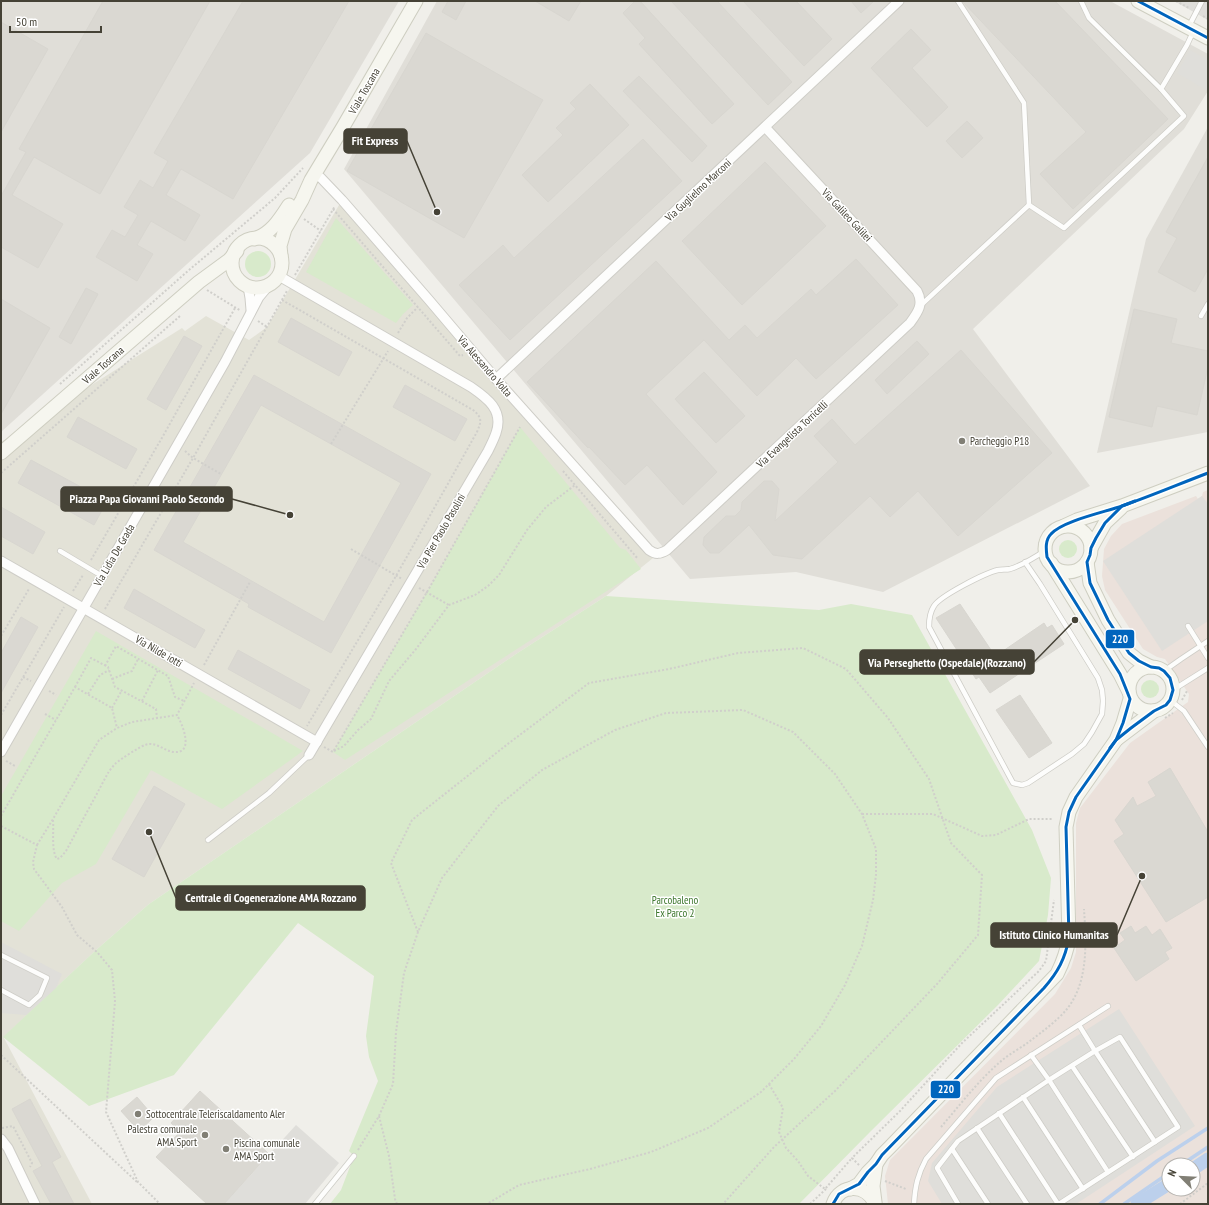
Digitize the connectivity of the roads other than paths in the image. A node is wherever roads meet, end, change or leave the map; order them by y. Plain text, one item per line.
1 (416, 1) edge
2 (899, 1) edge
3 (958, 1) edge
4 (1081, 1) edge
5 (1138, 1) edge
6 (1202, 1) edge
7 (1191, 29) junction
8 (1208, 38) edge
9 (1161, 89) junction
10 (765, 126) junction
11 (313, 177) junction
12 (1029, 205) junction
13 (254, 239) junction
14 (236, 251) junction
15 (281, 256) junction
16 (274, 281) junction
17 (205, 282) junction
18 (245, 285) junction
19 (1208, 304) edge
20 (920, 307) junction
21 (249, 315) junction
22 (1201, 316) dead end
23 (496, 379) junction
24 (1, 453) edge
25 (1208, 473) edge
26 (1122, 506) junction
27 (1064, 526) junction
28 (1091, 548) junction
29 (1046, 550) junction
30 (60, 551) dead end
31 (658, 554) joint
32 (1, 560) edge
33 (1025, 562) junction
34 (1087, 562) junction
35 (1051, 563) junction
36 (102, 576) junction
37 (84, 608) junction
38 (1188, 626) dead end
39 (1208, 641) edge
40 (1200, 646) junction
41 (1208, 658) edge
42 (1151, 667) junction
43 (1208, 668) edge
44 (1164, 672) junction
45 (1130, 695) junction
46 (1171, 695) junction
47 (1154, 711) junction
48 (1116, 740) junction
49 (317, 742) junction
50 (1208, 747) edge
51 (1, 752) edge
52 (309, 755) joint
53 (208, 840) dead end
54 (1, 955) edge
55 (1, 990) edge
56 (1108, 1006) dead end
57 (1079, 1025) junction
58 (1095, 1052) junction
59 (1032, 1055) junction
60 (1072, 1066) junction
61 (1049, 1080) junction
62 (1023, 1098) junction
63 (999, 1113) junction
64 (977, 1128) junction
65 (1, 1139) edge
66 (1155, 1142) junction
67 (952, 1149) junction
68 (354, 1156) road end
69 (1133, 1156) junction
70 (876, 1164) junction
71 (1108, 1172) junction
72 (850, 1189) junction
73 (1082, 1189) junction
74 (35, 1204) edge
75 (315, 1204) edge
76 (833, 1204) edge
77 (875, 1204) edge
78 (914, 1204) edge
79 (958, 1204) edge
80 (988, 1204) edge
81 (1027, 1204) edge
82 (1059, 1204) edge

1 - 11 street, Viale Toscana
2 - 10 street, Via Guglielmo Marconi
3 - 12 lane
4 - 9 lane
5 - 7 street
6 - 7 lane
7 - 8 street
7 - 9 lane
9 - 12 lane
10 - 20 street, Via Galileo Galilei
10 - 23 street, Via Guglielmo Marconi
11 - 13 street, Viale Toscana
11 - 15 street, Viale Toscana
11 - 23 street, Via Alessandro Volta
12 - 20 lane
13 - 14 street
13 - 15 street
14 - 17 street, Viale Toscana
14 - 18 street
15 - 16 street
16 - 18 street
16 - 21 street, Via Lidia De Grada
16 - 49 street, Via Pier Paolo Pasolini
17 - 18 street
17 - 24 street, Viale Toscana
18 - 21 street, Via Lidia De Grada
19 - 22 lane
20 - 31 street, Via Evangelista Torricelli
21 - 36 street, Via Lidia De Grada
23 - 31 street, Via Alessandro Volta
25 - 26 street
26 - 27 street
26 - 28 street
27 - 28 street
27 - 29 street
28 - 34 street
29 - 33 lane
29 - 35 street
30 - 36 lane
32 - 37 street, Via Nilde iotti
33 - 33 lane
34 - 35 street
34 - 42 street
35 - 45 street
36 - 37 street, Via Lidia De Grada
37 - 49 street, Via Nilde iotti
37 - 51 street, Via Lidia De Grada
38 - 40 lane
39 - 40 lane
40 - 41 lane
40 - 44 lane
42 - 44 street
42 - 45 street
43 - 46 lane
44 - 46 street
45 - 47 street
45 - 48 street
46 - 47 street
46 - 50 lane
47 - 48 street
48 - 70 street
49 - 52 street, Via Pier Paolo Pasolini
52 - 53 lane, Via Pier Paolo Pasolini
54 - 55 lane
56 - 57 lane
57 - 58 lane
57 - 59 lane
58 - 60 lane
58 - 66 lane
58 - 66 lane
59 - 61 lane
59 - 78 lane
60 - 61 lane
60 - 69 lane
61 - 62 lane
61 - 71 lane
62 - 63 lane
62 - 73 lane
63 - 64 lane
63 - 82 lane
64 - 67 lane
64 - 81 lane
65 - 74 street
66 - 69 lane
67 - 79 lane
67 - 80 lane
68 - 75 lane
69 - 71 lane
70 - 72 street
70 - 77 street
71 - 73 lane
72 - 76 street
72 - 77 street
73 - 82 lane

